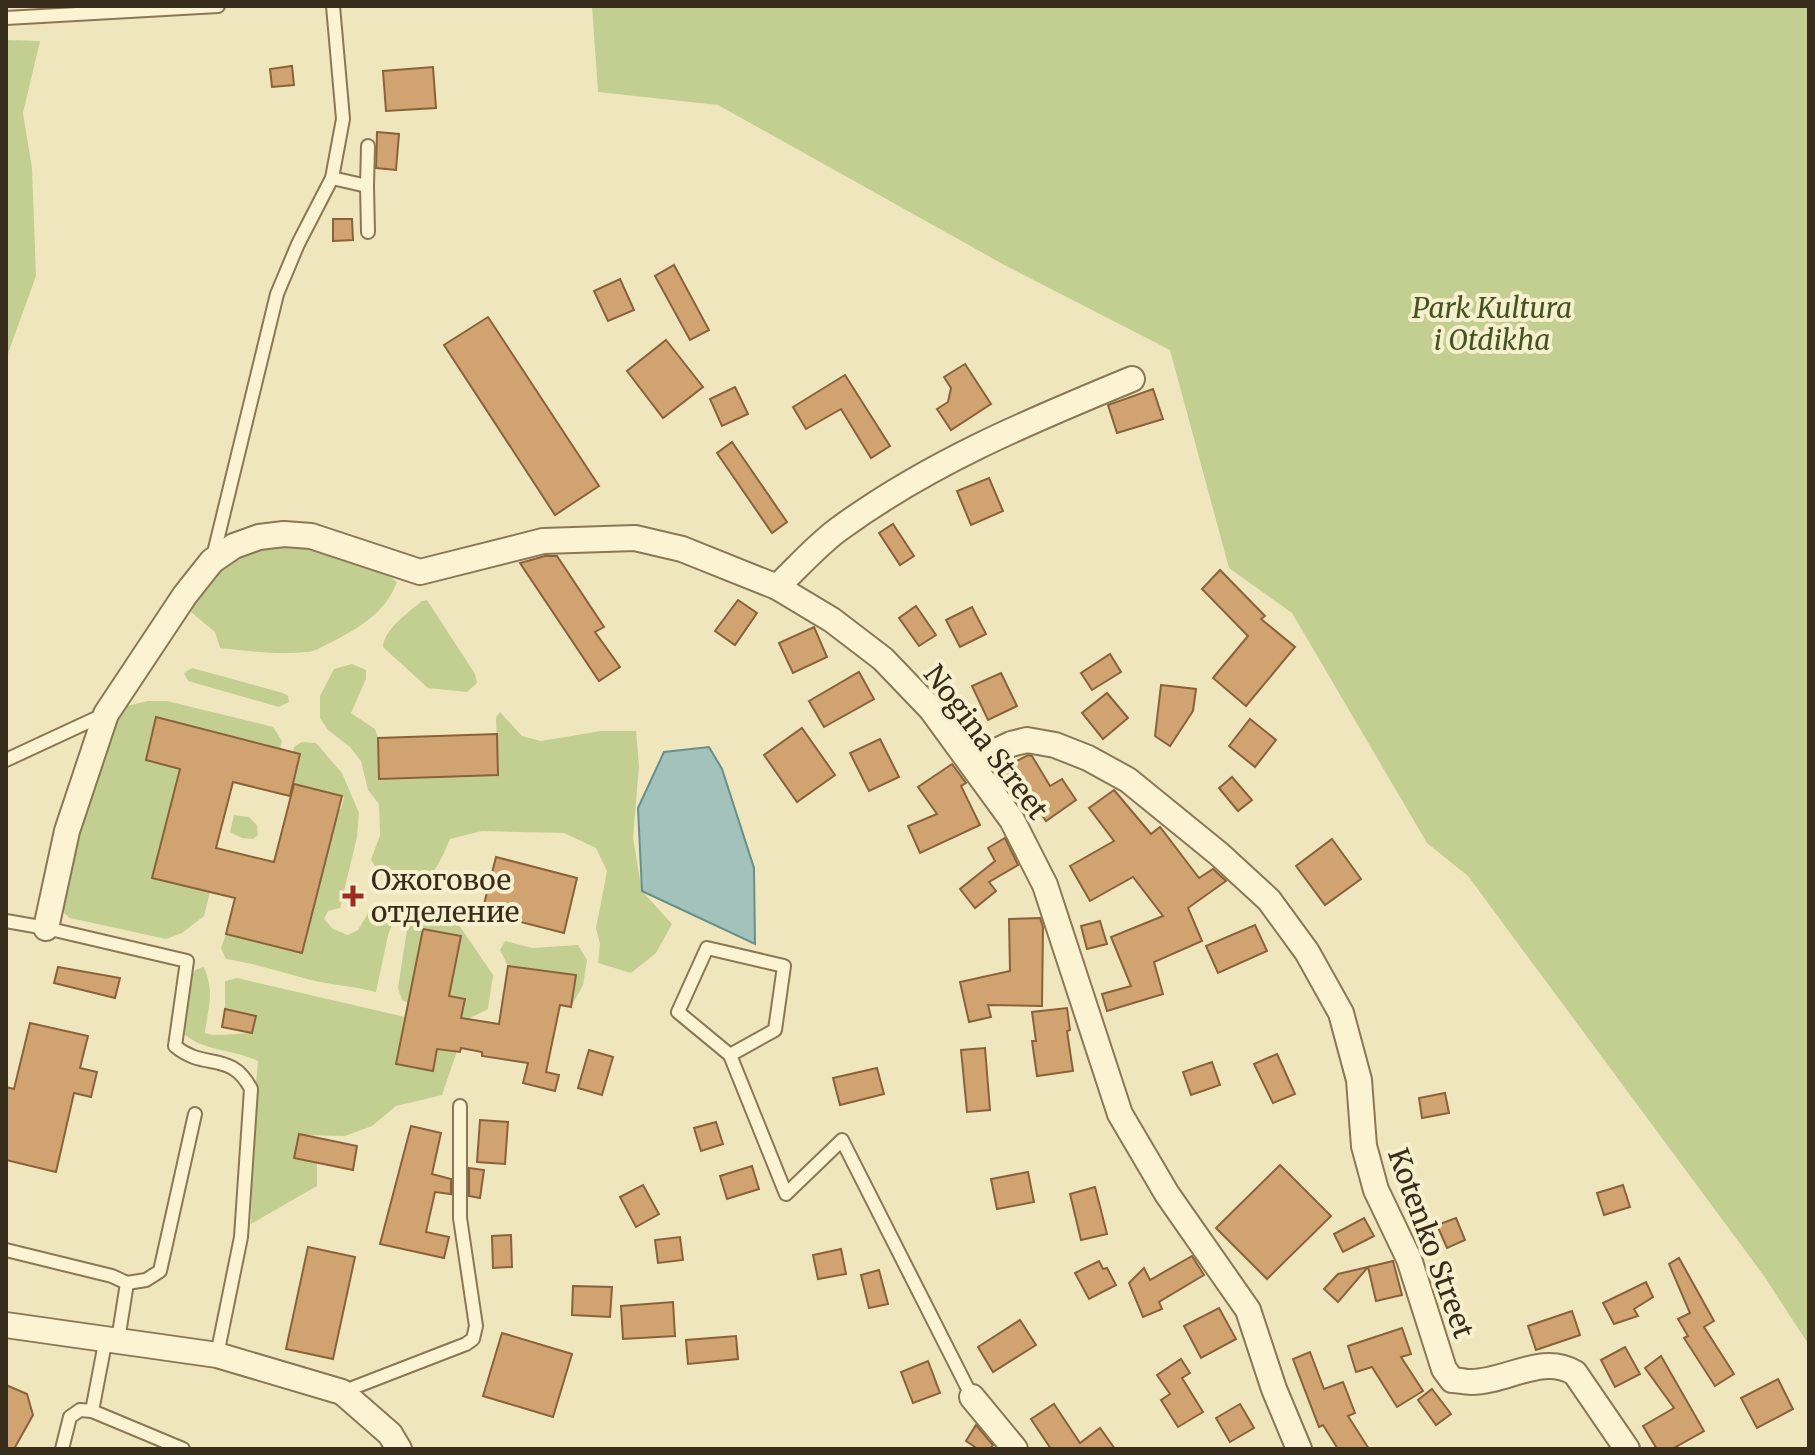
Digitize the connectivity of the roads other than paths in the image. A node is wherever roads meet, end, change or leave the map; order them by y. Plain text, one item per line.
1 (218, 6) edge
2 (333, 6) edge
3 (74, 10) edge
4 (6, 18) edge
5 (368, 146) dead end
6 (332, 178) junction
7 (367, 186) junction
8 (368, 232) dead end
9 (1132, 379) dead end
10 (212, 561) junction
11 (777, 587) junction
12 (106, 714) junction
13 (6, 760) edge
14 (971, 763) junction
15 (6, 921) edge
16 (46, 928) junction
17 (730, 1055) junction
18 (460, 1106) dead end
19 (195, 1114) dead end
20 (6, 1250) edge
21 (127, 1283) junction
22 (6, 1325) edge
23 (112, 1339) junction
24 (217, 1355) junction
25 (342, 1392) junction
26 (972, 1397) joint
27 (92, 1411) junction
28 (62, 1449) edge
29 (183, 1449) edge
30 (399, 1449) edge
31 (1015, 1449) edge
32 (1299, 1449) edge
33 (1627, 1449) edge

1 - 3 lane
2 - 6 lane
3 - 4 lane
5 - 7 lane
6 - 7 lane
6 - 10 lane
7 - 8 lane
9 - 11 street
10 - 11 street, Nogina Street
10 - 12 street, Nogina Street
11 - 14 street, Nogina Street
12 - 13 lane
12 - 16 street, Nogina Street
14 - 32 street, Nogina Street
14 - 33 street, Kotenko Street
15 - 16 lane
16 - 24 lane
17 - 17 lane
17 - 26 lane
18 - 25 lane
19 - 21 lane
20 - 21 lane
21 - 23 lane
22 - 23 street
23 - 24 street
23 - 27 lane
24 - 25 street
25 - 30 street
26 - 31 street
27 - 28 lane
27 - 29 lane

